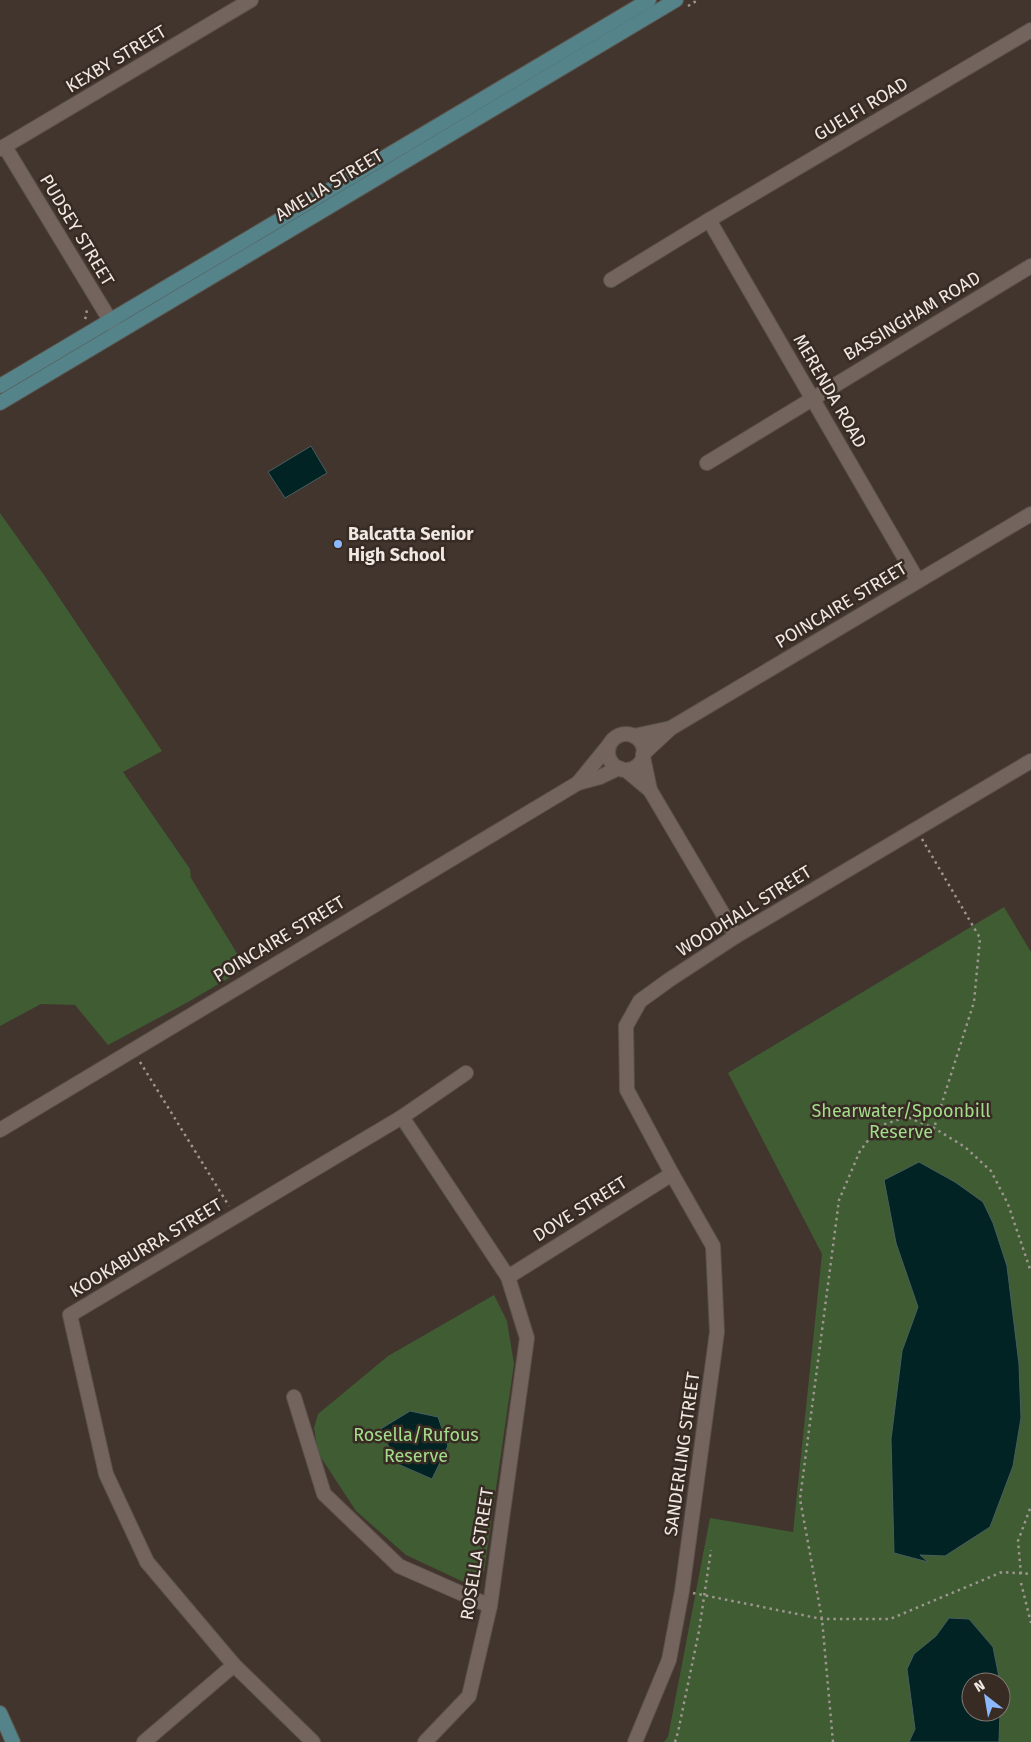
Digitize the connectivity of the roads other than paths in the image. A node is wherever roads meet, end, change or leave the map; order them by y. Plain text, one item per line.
1 (251, 0) edge
2 (649, 0) edge
3 (676, 0) edge
4 (1031, 30) edge
5 (2, 148) edge
6 (709, 220) junction
7 (1031, 266) edge
8 (611, 280) dead end
9 (114, 327) junction
10 (0, 386) edge
11 (813, 398) junction
12 (0, 402) edge
13 (707, 463) dead end
14 (1031, 514) edge
15 (918, 581) junction
16 (671, 728) junction
17 (634, 736) junction
18 (609, 745) junction
19 (643, 756) junction
20 (1031, 761) edge
21 (623, 769) junction
22 (578, 783) junction
23 (650, 790) junction
24 (736, 936) junction
25 (466, 1073) dead end
26 (402, 1117) junction
27 (0, 1130) edge
28 (672, 1174) junction
29 (508, 1276) junction
30 (294, 1397) dead end
31 (490, 1606) junction
32 (234, 1665) junction
33 (0, 1713) edge
34 (14, 1741) edge
35 (144, 1742) edge
36 (313, 1742) edge
37 (424, 1742) edge
38 (635, 1742) edge

1 - 5 street, KEXBY STREET
2 - 9 main road, AMELIA STREET
3 - 9 main road, AMELIA STREET
4 - 6 street, GUELFI ROAD
5 - 9 street, PUDSEY STREET
6 - 8 street, GUELFI ROAD
6 - 11 street, MERENDA ROAD
7 - 11 street, BASSINGHAM ROAD
9 - 10 main road, AMELIA STREET
9 - 12 main road, AMELIA STREET
11 - 13 street, BASSINGHAM ROAD
11 - 15 street, MERENDA ROAD
14 - 15 street, POINCAIRE STREET
15 - 16 street, POINCAIRE STREET
16 - 17 street, POINCAIRE STREET
16 - 19 street, POINCAIRE STREET
17 - 18 street
17 - 19 street
18 - 21 street
18 - 22 street, POINCAIRE STREET
19 - 21 street
19 - 23 street
20 - 24 street, WOODHALL STREET
21 - 22 street, POINCAIRE STREET
21 - 23 street
22 - 27 street, POINCAIRE STREET
23 - 24 street
24 - 28 street, WOODHALL STREET
25 - 26 street, KOOKABURRA STREET
26 - 29 street, ROSELLA STREET
26 - 32 street, KOOKABURRA STREET
28 - 29 street, DOVE STREET
28 - 38 street, SANDERLING STREET
29 - 31 street, ROSELLA STREET
30 - 31 street
31 - 37 street, ROSELLA STREET
32 - 35 street
32 - 36 street, KOOKABURRA STREET
33 - 34 main road

